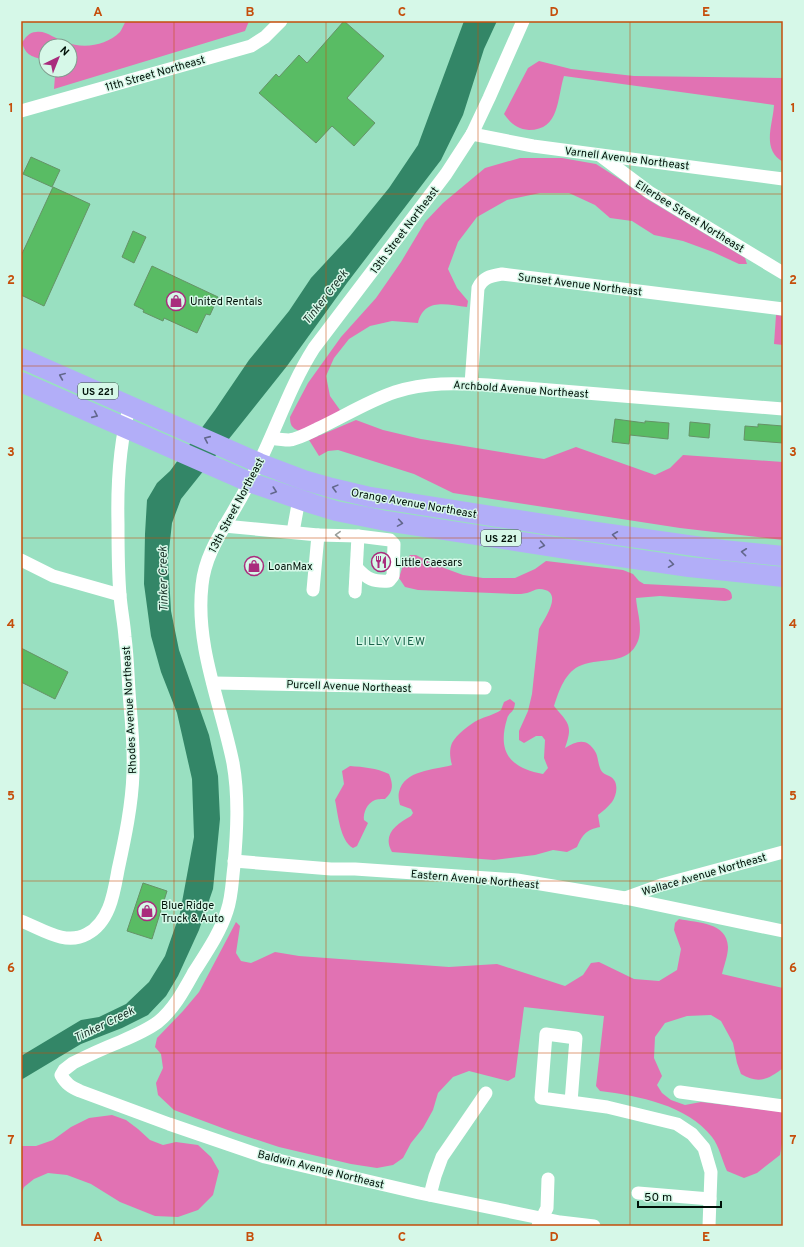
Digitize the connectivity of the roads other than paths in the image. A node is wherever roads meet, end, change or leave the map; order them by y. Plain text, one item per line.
1 (281, 21) edge
2 (523, 21) edge
3 (21, 111) edge
4 (472, 134) junction
5 (599, 154) junction
6 (783, 179) edge
7 (783, 273) edge
8 (783, 309) edge
9 (21, 358) edge
10 (21, 382) edge
11 (471, 384) junction
12 (130, 405) junction
13 (783, 409) edge
14 (124, 428) junction
15 (271, 438) junction
16 (259, 463) junction
17 (249, 482) junction
18 (299, 500) junction
19 (224, 526) junction
20 (582, 530) junction
21 (293, 532) junction
22 (318, 535) junction
23 (358, 536) junction
24 (580, 551) junction
25 (783, 556) edge
26 (21, 560) edge
27 (356, 568) junction
28 (783, 577) edge
29 (313, 590) dead end
30 (355, 592) dead end
31 (120, 595) junction
32 (213, 683) junction
33 (485, 688) dead end
34 (783, 852) edge
35 (234, 861) junction
36 (624, 898) junction
37 (21, 920) edge
38 (783, 931) edge
39 (62, 1075) joint
40 (680, 1092) dead end
41 (486, 1093) dead end
42 (571, 1102) junction
43 (783, 1106) edge
44 (548, 1179) dead end
45 (638, 1192) dead end
46 (430, 1195) junction
47 (710, 1199) junction
48 (540, 1222) edge
49 (594, 1226) edge
50 (709, 1226) edge

1 - 3 street, 11th Street Northeast
2 - 4 street, 13th Street Northeast
4 - 5 street, Varnell Avenue Northeast
4 - 15 street, 13th Street Northeast
5 - 6 street, Varnell Avenue Northeast
5 - 7 street, Ellerbee Street Northeast
8 - 11 street, Sunset Avenue Northeast
12 -> 9 highway, Orange Avenue Northeast / US 221
10 -> 14 highway, Orange Avenue Northeast / US 221
11 - 13 street, Archbold Avenue Northeast
11 - 15 street, Archbold Avenue Northeast
12 - 14 street, Rhodes Avenue Northeast
16 -> 12 highway, Orange Avenue Northeast / US 221
14 - 17 highway, Orange Avenue Northeast / US 221
14 - 31 street, Rhodes Avenue Northeast
15 - 16 street, 13th Street Northeast
16 - 17 street, 13th Street Northeast
20 -> 16 highway, Orange Avenue Northeast / US 221
17 -> 18 highway, Orange Avenue Northeast / US 221
17 - 19 street, 13th Street Northeast
18 - 21 street
18 -> 24 highway, Orange Avenue Northeast / US 221
19 - 21 street
19 - 32 street, 13th Street Northeast
20 - 24 street
25 -> 20 highway, Orange Avenue Northeast / US 221
21 - 22 street
23 -> 22 street
22 - 29 street
23 - 27 street
23 - 27 street
24 -> 28 highway, Orange Avenue Northeast / US 221
26 - 31 street
27 - 30 street
31 - 37 street, Rhodes Avenue Northeast
32 - 33 street, Purcell Avenue Northeast
32 - 35 street, 13th Street Northeast
34 - 36 street, Wallace Avenue Northeast
35 - 36 street, Eastern Avenue Northeast
35 - 39 street, 13th Street Northeast
36 - 38 street, Eastern Avenue Northeast
39 - 46 street, Baldwin Avenue Northeast
40 - 43 street
41 - 46 street
42 - 42 street
42 - 47 street
44 - 48 street
45 - 47 street
46 - 48 street, Baldwin Avenue Northeast
47 - 50 street
48 - 49 street, Baldwin Avenue Northeast

